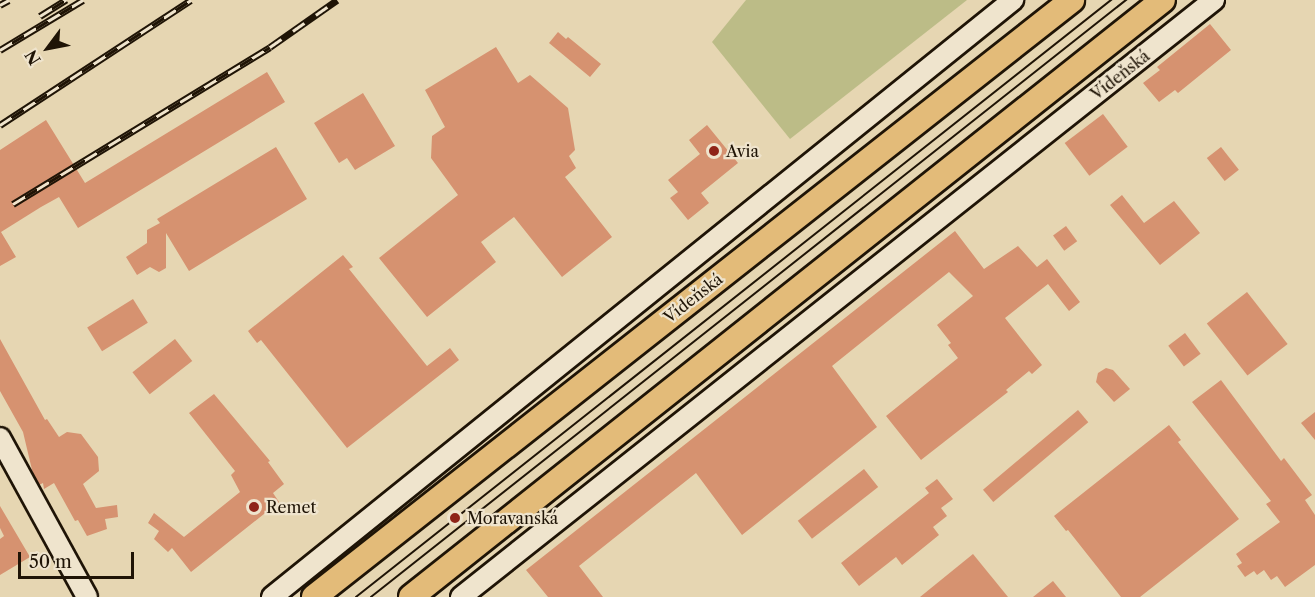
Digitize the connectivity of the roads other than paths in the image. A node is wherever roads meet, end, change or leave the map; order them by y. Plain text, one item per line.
1 (1013, 0) edge
2 (1072, 0) edge
3 (1163, 0) edge
4 (1214, 0) edge
5 (0, 438) edge
6 (87, 597) edge
7 (272, 597) edge
8 (314, 597) edge
9 (411, 597) edge
10 (461, 597) edge

1 - 7 street, Vídeňská
2 - 8 highway, Vídeňská
3 - 9 highway, Vídeňská
4 - 10 street, Vídeňská
5 - 6 street

